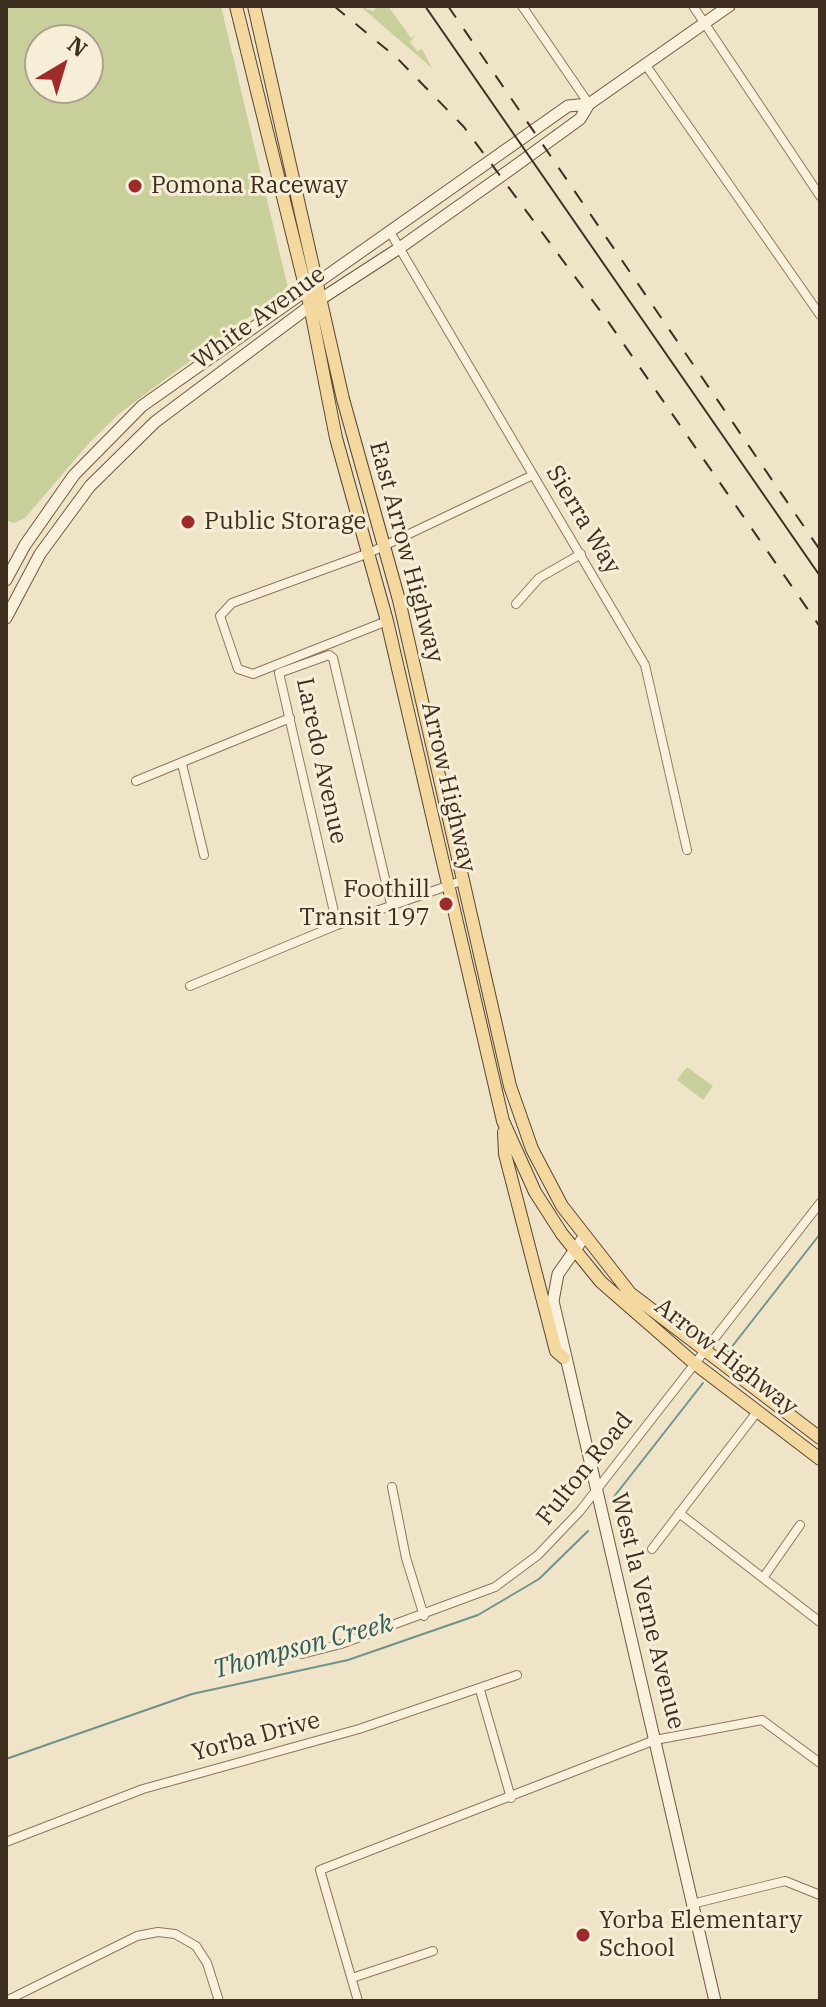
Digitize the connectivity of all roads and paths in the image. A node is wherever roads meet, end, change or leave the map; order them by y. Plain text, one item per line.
1 (236, 6) edge
2 (254, 6) edge
3 (522, 6) edge
4 (693, 6) edge
5 (729, 6) edge
6 (705, 23) junction
7 (645, 64) junction
8 (589, 104) junction
9 (820, 196) edge
10 (390, 232) junction
11 (401, 247) junction
12 (318, 282) junction
13 (304, 289) junction
14 (321, 298) junction
15 (310, 306) junction
16 (820, 315) edge
17 (533, 475) junction
18 (384, 546) junction
19 (369, 553) junction
20 (581, 554) junction
21 (6, 580) edge
22 (516, 604) dead end
23 (6, 618) edge
24 (387, 621) junction
25 (290, 718) junction
26 (182, 764) junction
27 (136, 781) dead end
28 (687, 850) dead end
29 (204, 855) dead end
30 (464, 880) junction
31 (449, 885) junction
32 (391, 904) junction
33 (337, 925) junction
34 (190, 986) dead end
35 (519, 1116) junction
36 (503, 1121) junction
37 (820, 1203) edge
38 (584, 1237) junction
39 (574, 1250) junction
40 (705, 1350) junction
41 (564, 1358) junction
42 (694, 1363) junction
43 (757, 1412) junction
44 (820, 1438) edge
45 (820, 1459) edge
46 (392, 1487) dead end
47 (595, 1489) junction
48 (679, 1513) junction
49 (800, 1525) dead end
50 (652, 1549) dead end
51 (763, 1578) junction
52 (424, 1616) junction
53 (820, 1622) edge
54 (302, 1654) dead end
55 (517, 1675) dead end
56 (480, 1690) junction
57 (655, 1740) junction
58 (820, 1763) edge
59 (511, 1798) junction
60 (6, 1842) edge
61 (820, 1895) edge
62 (692, 1904) junction
63 (433, 1951) dead end
64 (352, 1978) junction
65 (6, 2001) edge
66 (219, 2001) edge
67 (358, 2001) edge
68 (715, 2001) edge

1 - 13 main road, Arrow Highway
2 - 12 main road, East Arrow Highway
3 - 8 street
4 - 6 street
5 - 6 main road, White Avenue
6 - 7 main road, White Avenue
6 - 9 street
7 - 8 main road, White Avenue
7 - 16 street
8 - 10 main road, White Avenue
8 - 11 main road, White Avenue
10 - 11 street, Sierra Way
10 - 12 main road, White Avenue
11 - 14 main road, White Avenue
11 - 17 street, Sierra Way
12 - 13 main road, White Avenue
12 - 14 main road, East Arrow Highway
13 - 15 main road, Arrow Highway
13 - 21 main road, White Avenue
14 - 15 main road, White Avenue
14 - 18 main road, East Arrow Highway
15 - 19 main road, Arrow Highway
15 - 23 main road, White Avenue
17 - 18 street
17 - 20 street, Sierra Way
18 - 19 street
18 - 30 main road, East Arrow Highway
19 - 24 main road, Arrow Highway
19 - 24 street
20 - 22 street
20 - 28 street, Sierra Way
24 - 31 main road, Arrow Highway
25 - 26 street
25 - 32 street, Laredo Avenue
25 - 33 street, Laredo Avenue
26 - 27 street
26 - 29 street
30 - 31 street
30 - 35 main road, East Arrow Highway
31 - 32 street
31 - 36 main road, Arrow Highway
32 - 33 street
33 - 34 street
35 - 36 street
35 - 38 main road, East Arrow Highway
36 - 39 main road, Arrow Highway
36 - 41 main road
37 - 40 street, Fulton Road
38 - 39 main road, West la Verne Avenue
38 - 40 main road, Arrow Highway
39 - 41 main road, West la Verne Avenue
39 - 42 main road, Arrow Highway
40 - 42 street, Fulton Road
40 - 44 main road, Arrow Highway
41 - 47 main road, West la Verne Avenue
42 - 43 main road, Arrow Highway
42 - 47 street, Fulton Road
43 - 45 main road, Arrow Highway
43 - 48 street
46 - 52 street
47 - 52 street, Fulton Road
47 - 57 main road, West la Verne Avenue
48 - 50 street
48 - 51 street
49 - 51 street
51 - 53 street
52 - 54 street, Fulton Road
55 - 56 street, Yorba Drive
56 - 59 street
56 - 60 street, Yorba Drive
57 - 58 street
57 - 59 street
57 - 62 main road, West la Verne Avenue
59 - 64 street
61 - 62 street
62 - 68 main road, West la Verne Avenue
63 - 64 street
64 - 67 street
65 - 66 street

